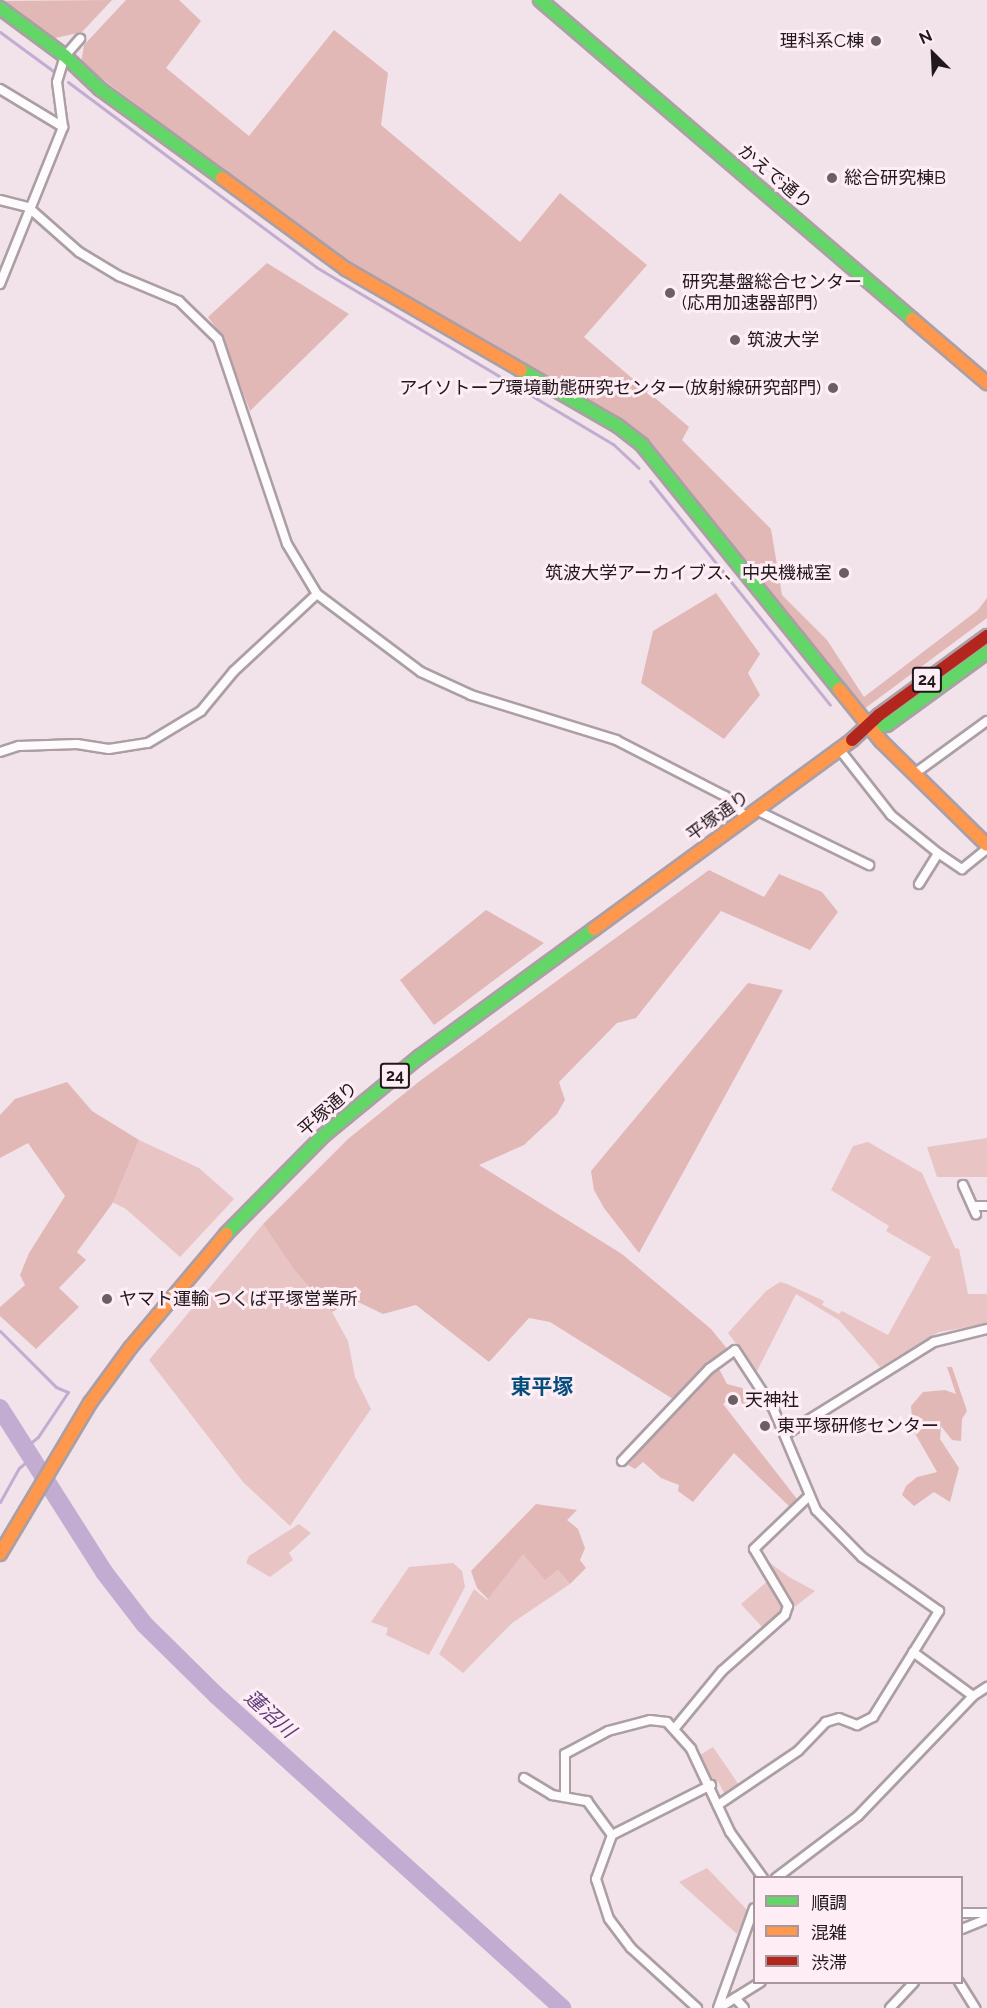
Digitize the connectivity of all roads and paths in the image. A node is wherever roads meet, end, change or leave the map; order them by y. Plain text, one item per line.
1 (540, 0) edge
2 (0, 8) edge
3 (80, 39) dead end
4 (65, 56) junction
5 (0, 89) edge
6 (63, 127) junction
7 (0, 200) edge
8 (28, 207) junction
9 (0, 284) edge
10 (987, 383) edge
11 (316, 594) junction
12 (987, 636) edge
13 (987, 652) edge
14 (987, 721) edge
15 (870, 728) junction
16 (840, 750) junction
17 (0, 752) edge
18 (914, 774) junction
19 (751, 813) junction
20 (987, 847) edge
21 (938, 853) junction
22 (869, 865) dead end
23 (919, 884) dead end
24 (963, 1185) dead end
25 (987, 1206) edge
26 (987, 1329) edge
27 (786, 1434) junction
28 (622, 1461) dead end
29 (809, 1496) junction
30 (0, 1554) edge
31 (913, 1652) junction
32 (987, 1687) edge
33 (973, 1696) junction
34 (675, 1728) junction
35 (524, 1778) dead end
36 (711, 1785) junction
37 (565, 1796) junction
38 (718, 1805) junction
39 (612, 1835) junction
40 (762, 1876) edge
41 (779, 1876) edge
42 (753, 1911) edge
43 (963, 1913) edge
44 (987, 1913) edge
45 (987, 1919) edge
46 (963, 1929) edge
47 (759, 1984) edge
48 (913, 1984) edge
49 (960, 1984) edge
50 (735, 1998) junction
51 (697, 2008) edge
52 (719, 2008) edge
53 (744, 2008) edge
54 (890, 2008) edge
55 (975, 2008) edge

1 - 10 street, かえで通り
2 - 4 street
3 - 4 street
4 - 6 street
4 - 15 street
5 - 6 street
6 - 8 street
7 - 8 street
8 - 9 street
8 - 11 street
11 - 17 street
11 - 19 street
12 - 15 street, 平塚通り / 24
13 - 15 street, 平塚通り / 24
14 - 18 street
15 - 16 street, 平塚通り / 24
15 - 18 street
16 - 19 street, 平塚通り / 24
16 - 21 street
18 - 20 street
19 - 22 street
19 - 30 street, 平塚通り / 24
20 - 21 street
21 - 23 street
24 - 25 street
26 - 27 street
27 - 28 street
27 - 29 street
29 - 31 street
29 - 34 street
31 - 33 street
31 - 38 street
32 - 33 street
33 - 41 street
34 - 36 street
34 - 37 street
35 - 37 street
36 - 38 street
36 - 39 street
37 - 39 street
38 - 40 street
39 - 51 street
42 - 52 street
43 - 44 street
45 - 46 street
47 - 50 street
48 - 54 street
49 - 55 street
50 - 52 street
50 - 53 street

